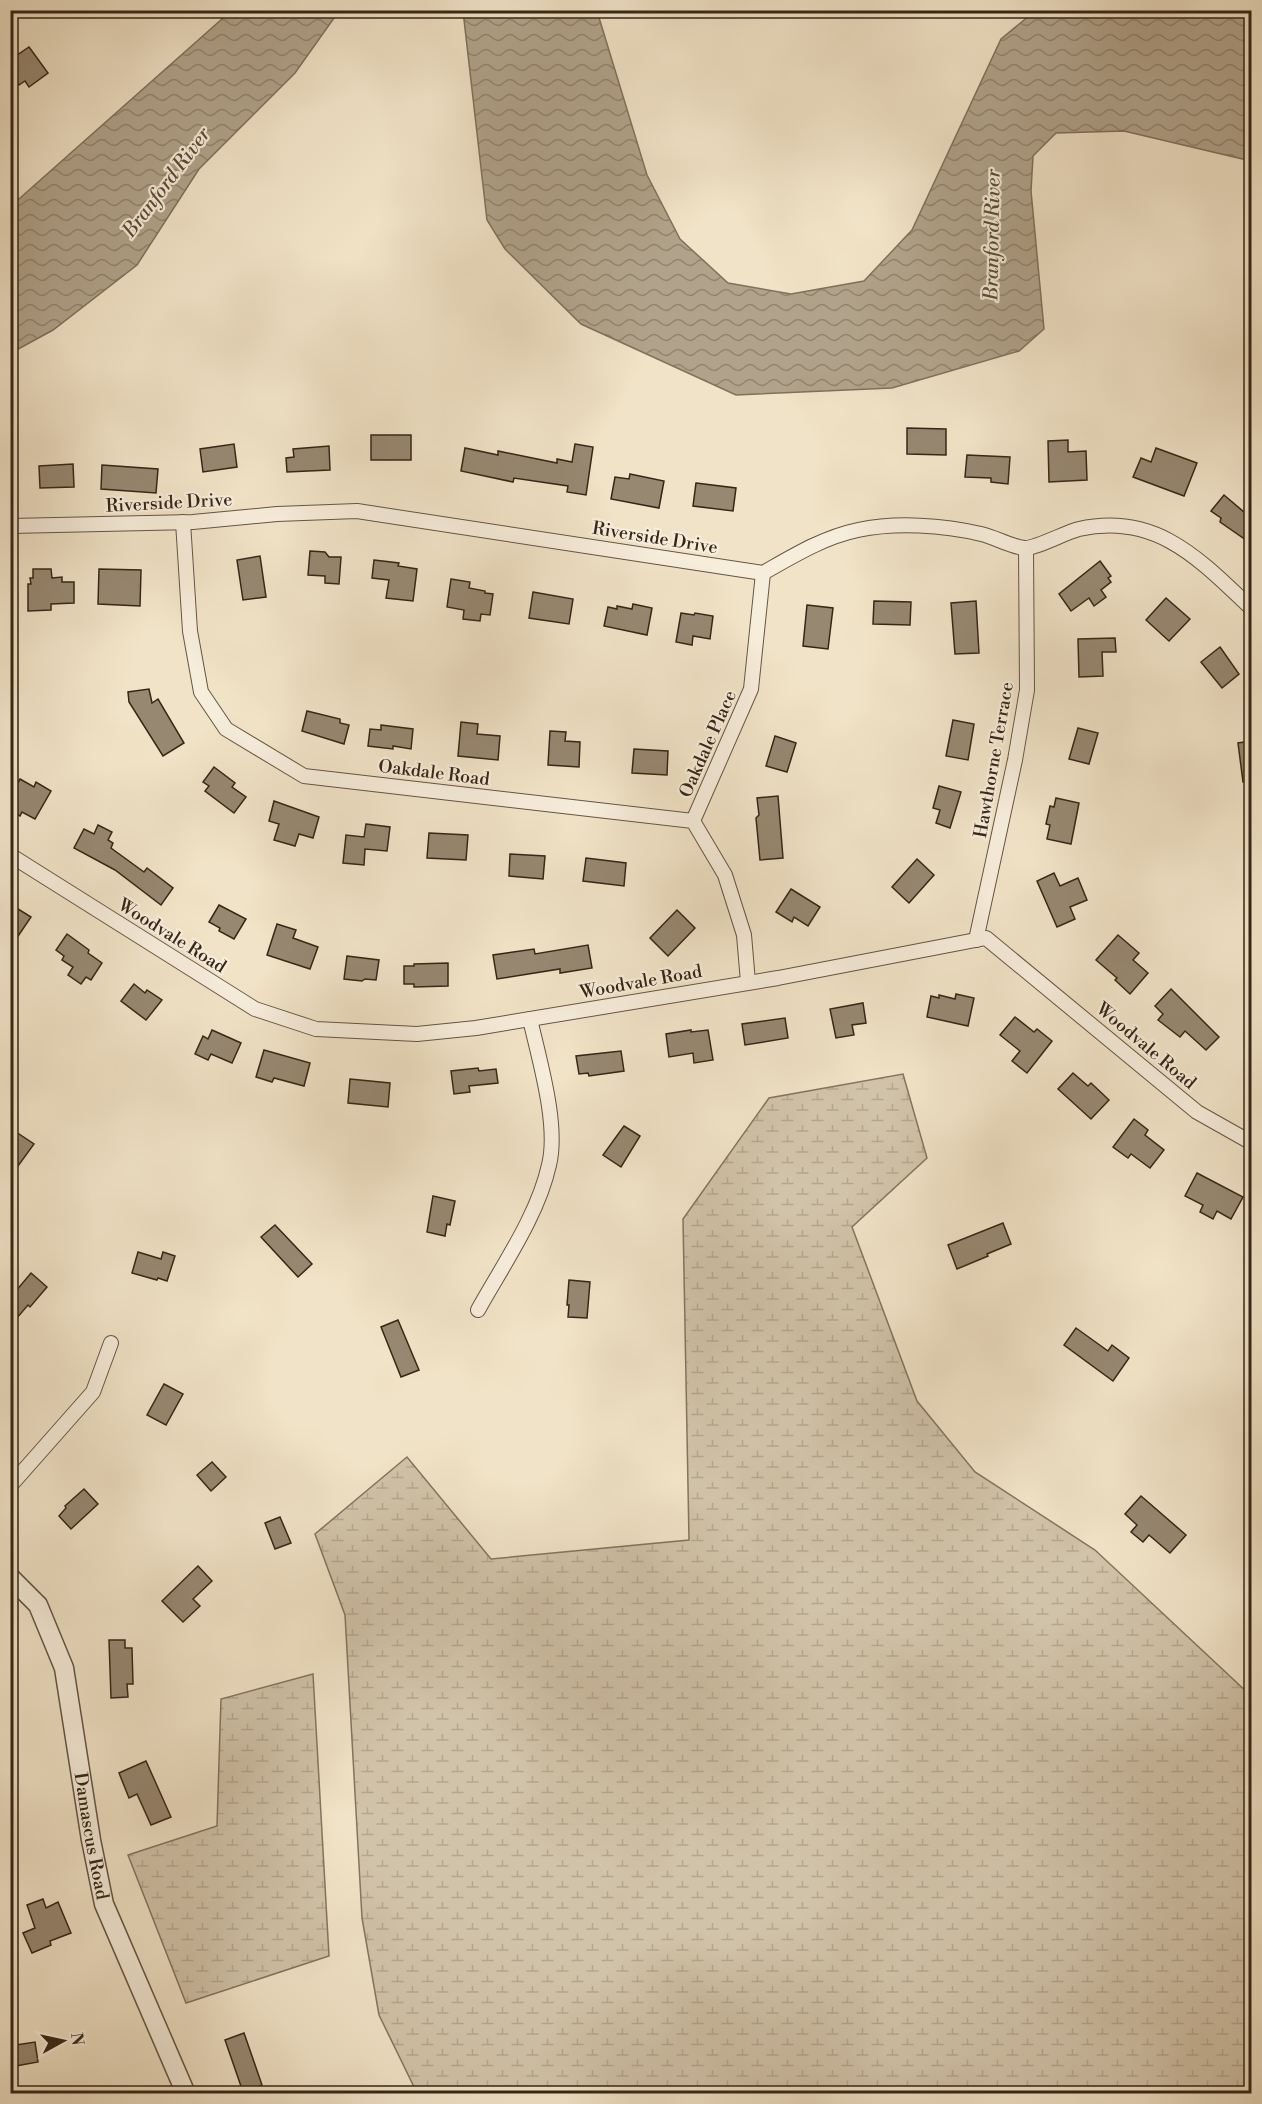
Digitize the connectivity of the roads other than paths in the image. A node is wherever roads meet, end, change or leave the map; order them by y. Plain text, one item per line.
1 (183, 522) junction
2 (10, 526) edge
3 (1026, 548) junction
4 (763, 573) junction
5 (1251, 609) edge
6 (693, 821) junction
7 (10, 855) edge
8 (976, 940) junction
9 (748, 982) junction
10 (530, 1019) junction
11 (1251, 1143) edge
12 (478, 1310) dead end
13 (111, 1342) dead end
14 (10, 1486) edge
15 (10, 1577) edge
16 (186, 2094) edge

1 - 2 street, Riverside Drive
1 - 4 street, Riverside Drive
1 - 6 street, Oakdale Road
3 - 4 street
3 - 5 street
3 - 8 street, Hawthorne Terrace
4 - 6 street, Oakdale Place
6 - 9 street
7 - 10 street, Woodvale Road
8 - 9 street, Woodvale Road
8 - 11 street, Woodvale Road
9 - 10 street, Woodvale Road
10 - 12 street
13 - 14 street
15 - 16 street, Damascus Road

